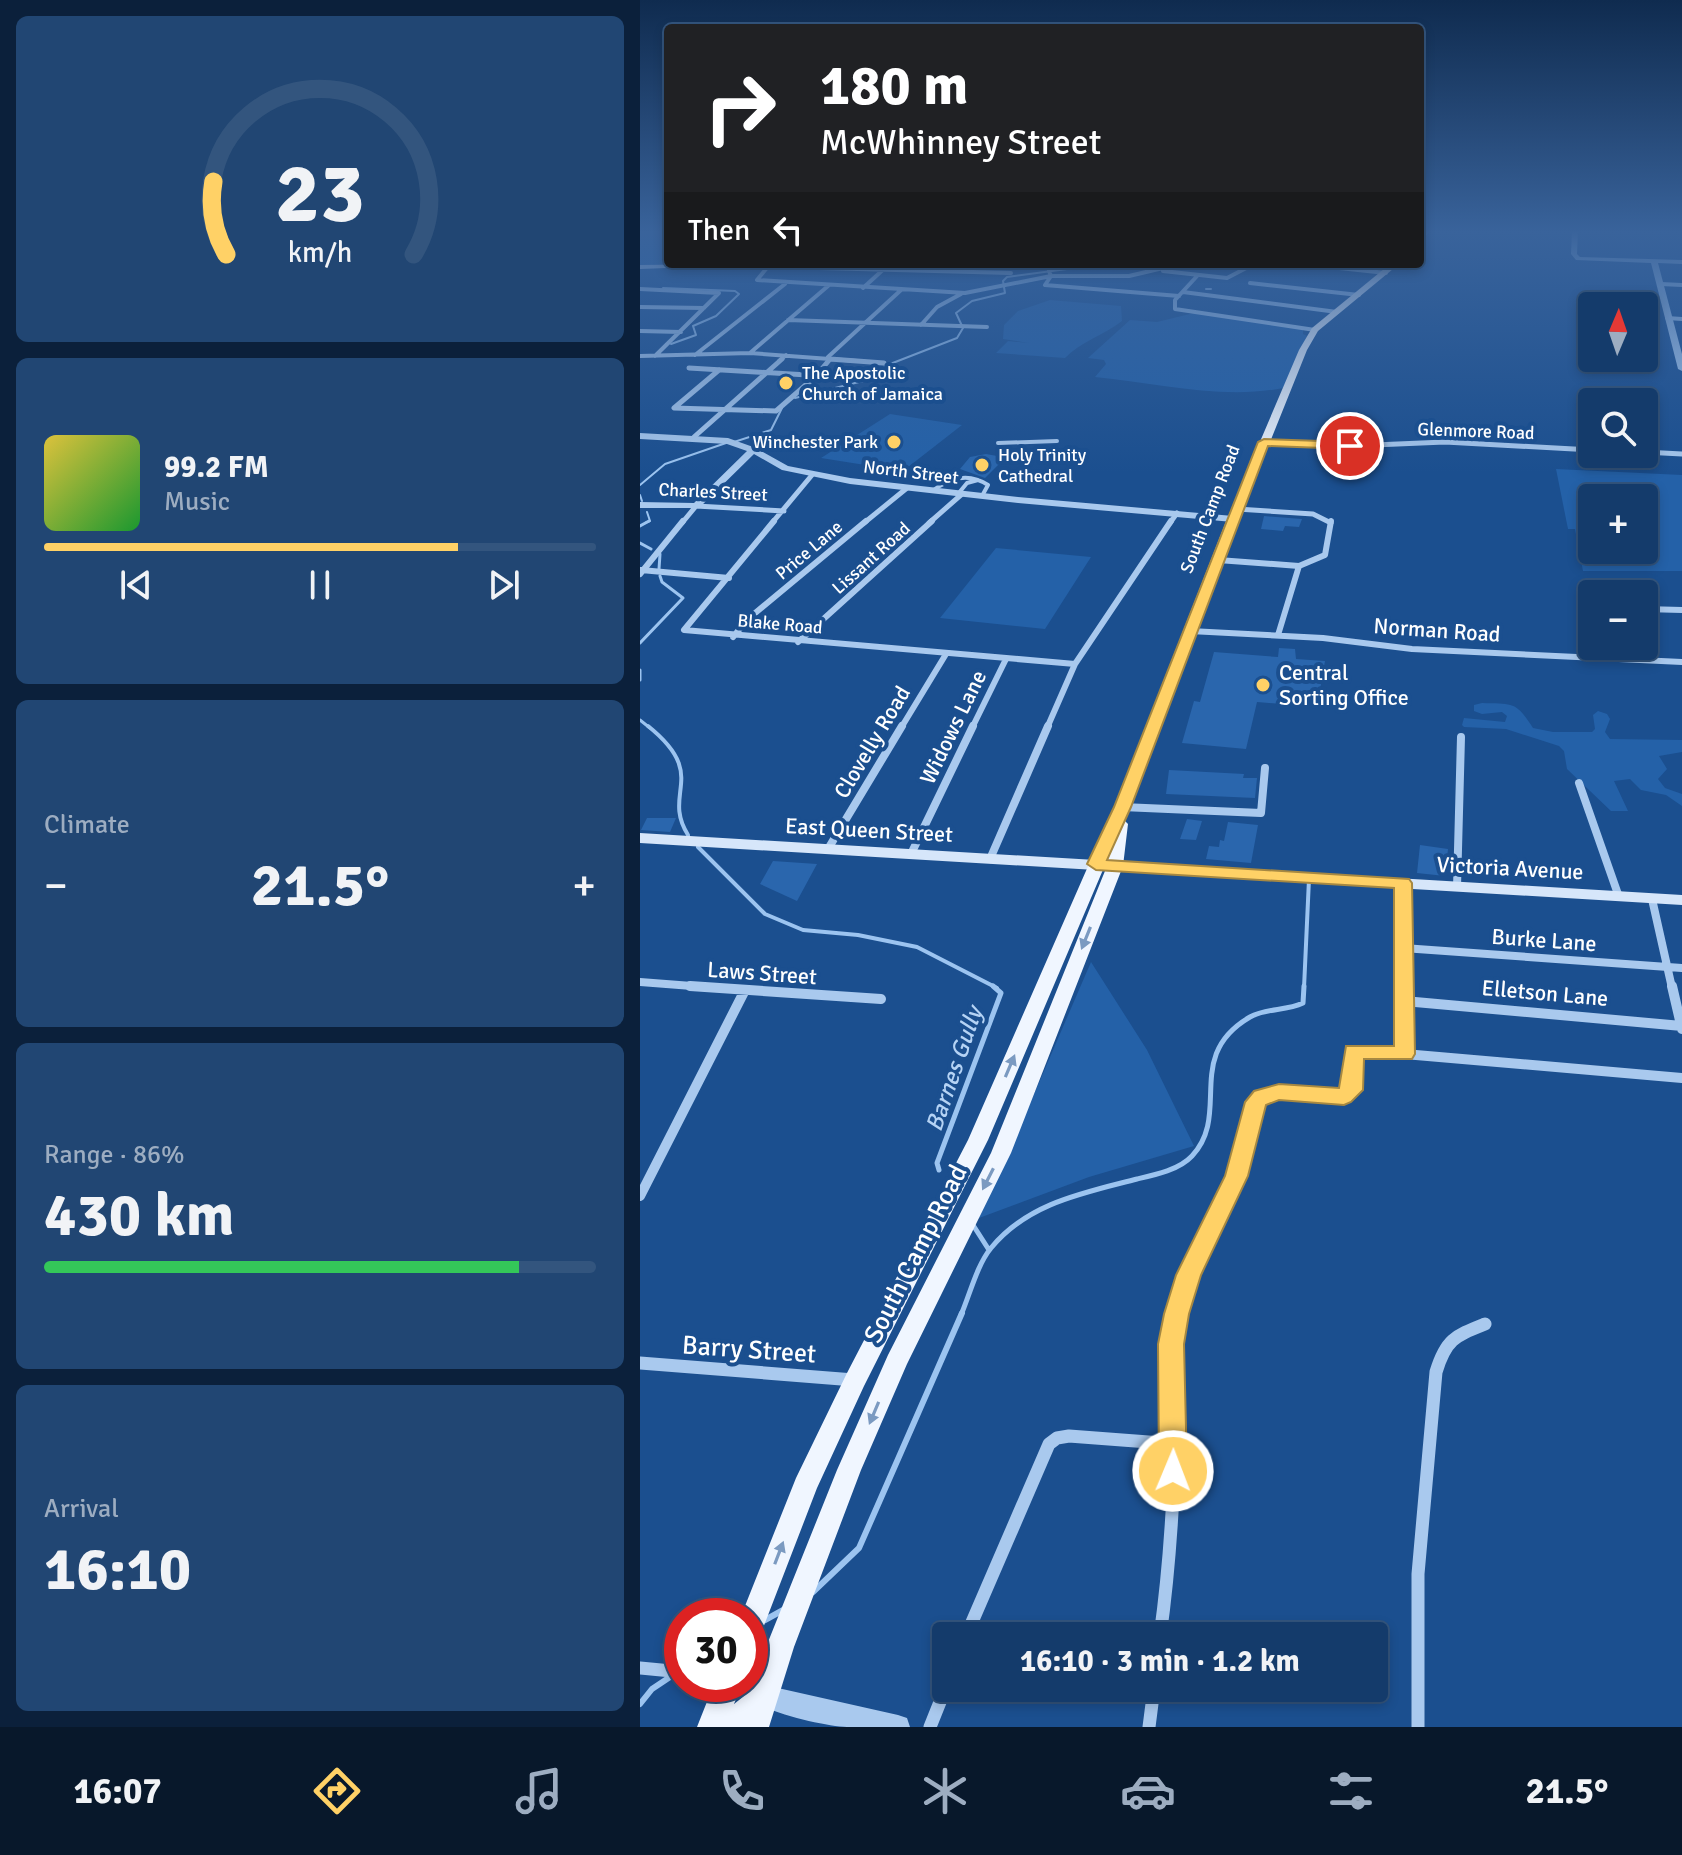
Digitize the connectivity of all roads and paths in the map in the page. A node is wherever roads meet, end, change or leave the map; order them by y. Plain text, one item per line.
1 (701, 312) edge
2 (750, 312) edge
3 (798, 312) edge
4 (879, 312) edge
5 (934, 312) edge
6 (1190, 312) edge
7 (1333, 312) edge
8 (1337, 312) joint
9 (1666, 312) edge
10 (1667, 318) junction
11 (1682, 319) edge
12 (788, 320) junction
13 (868, 323) junction
14 (921, 325) junction
15 (987, 327) dead end
16 (1315, 330) junction
17 (640, 331) edge
18 (681, 332) junction
19 (750, 353) junction
20 (728, 354) junction
21 (694, 355) junction
22 (786, 355) junction
23 (640, 356) edge
24 (655, 356) junction
25 (1679, 356) edge
26 (829, 358) junction
27 (884, 363) dead end
28 (689, 368) dead end
29 (709, 369) junction
30 (1682, 369) edge
31 (719, 370) junction
32 (766, 372) junction
33 (816, 376) junction
34 (857, 378) dead end
35 (725, 409) junction
36 (640, 436) edge
37 (694, 437) junction
38 (1057, 441) dead end
39 (1264, 442) junction
40 (998, 443) dead end
41 (1578, 449) edge
42 (753, 450) junction
43 (1658, 453) edge
44 (1682, 454) edge
45 (737, 463) junction
46 (785, 468) junction
47 (812, 475) junction
48 (961, 477) junction
49 (978, 479) junction
50 (967, 483) junction
51 (907, 488) junction
52 (932, 491) junction
53 (960, 494) junction
54 (982, 496) junction
55 (640, 505) edge
56 (696, 506) junction
57 (784, 511) junction
58 (1177, 513) junction
59 (1235, 514) junction
60 (1218, 560) junction
61 (1299, 566) junction
62 (641, 572) edge
63 (729, 578) junction
64 (1658, 609) edge
65 (1682, 610) edge
66 (1190, 631) junction
67 (1278, 635) junction
68 (733, 637) junction
69 (798, 642) junction
70 (946, 654) junction
71 (1578, 657) edge
72 (1006, 659) junction
73 (1641, 660) edge
74 (1682, 662) edge
75 (1075, 664) junction
76 (1461, 737) dead end
77 (1265, 768) dead end
78 (1579, 783) dead end
79 (1122, 807) junction
80 (640, 838) edge
81 (828, 849) junction
82 (911, 854) junction
83 (990, 859) junction
84 (1105, 865) junction
85 (1403, 883) junction
86 (1457, 887) junction
87 (1619, 897) junction
88 (1652, 899) junction
89 (1682, 900) edge
90 (1403, 948) junction
91 (1668, 967) junction
92 (1682, 968) edge
93 (640, 982) edge
94 (745, 990) junction
95 (881, 999) dead end
96 (1404, 1001) junction
97 (1682, 1028) edge
98 (1405, 1054) junction
99 (1682, 1078) edge
100 (640, 1196) edge
101 (1485, 1324) dead end
102 (640, 1363) edge
103 (855, 1380) junction
104 (1175, 1444) junction
105 (761, 1598) edge
106 (972, 1622) edge
107 (1162, 1622) edge
108 (640, 1668) edge
109 (768, 1668) edge
110 (664, 1670) edge
111 (768, 1693) edge
112 (721, 1702) edge
113 (748, 1702) edge
114 (755, 1702) edge
115 (940, 1702) edge
116 (1152, 1702) edge
117 (711, 1727) edge
118 (733, 1727) edge
119 (755, 1727) edge
120 (898, 1727) edge
121 (930, 1727) edge
122 (1149, 1727) edge
123 (1418, 1727) edge

1 - 18 street
2 - 21 street
3 - 12 street
4 - 13 street
5 - 14 street
6 - 16 street
7 - 8 street
8 - 16 main road, South Camp Road
9 - 10 street
10 - 11 street
10 - 25 street
12 - 13 street
12 - 19 street
13 - 14 street
13 - 26 street
14 - 15 street
16 - 39 main road, South Camp Road
17 - 18 street
18 - 24 street
19 - 20 street
19 - 22 street
20 - 21 street
20 - 29 street
21 - 24 street
22 - 26 street
22 - 32 street
23 - 24 street
25 - 30 street
26 - 27 street
26 - 33 street
28 - 29 street
29 - 31 street
31 - 32 street
31 - 35 street
32 - 33 street
32 - 35 street
33 - 34 street
33 - 35 street
35 - 37 street
36 - 37 street, North Street
37 - 42 street, North Street
38 - 40 street
39 - 41 street, Glenmore Road
39 - 59 main road, South Camp Road
42 - 45 street
42 - 46 street, North Street
43 - 44 street
45 - 46 street
45 - 56 street
46 - 47 street, North Street
47 - 51 street, North Street
47 - 57 street, Blake Road
48 - 49 street
48 - 50 street
48 - 52 street
49 - 50 street
49 - 54 street
50 - 53 street
51 - 52 street, North Street
51 - 68 street, Price Lane
52 - 53 street, North Street
53 - 54 street, North Street
53 - 69 street, Lissant Road
54 - 58 street, North Street
55 - 56 street, Charles Street
56 - 57 street, Charles Street
56 - 62 street
57 - 63 street, Blake Road
58 - 59 street, North Street
58 - 75 street
59 - 60 main road, South Camp Road
59 - 61 street
60 - 61 street
60 - 66 main road, South Camp Road
61 - 67 street
62 - 63 street
63 - 68 street, Blake Road
64 - 65 street
66 - 67 street, Norman Road
66 - 79 main road, South Camp Road
67 - 71 street, Norman Road
68 - 69 street, Blake Road
69 - 70 street, Blake Road
70 - 72 street, Blake Road
70 - 81 street, Clovelly Road
72 - 75 street, Blake Road
72 - 82 street, Widows Lane
73 - 74 street, Norman Road
75 - 83 street
76 - 86 street
77 - 79 street
78 - 87 street
79 - 84 main road, South Camp Road
80 - 81 main road, East Queen Street
81 - 82 main road, East Queen Street
82 - 83 main road, East Queen Street
83 - 84 main road, East Queen Street
84 - 85 main road, Victoria Avenue
103 -> 84 main road, South Camp Road
84 -> 109 main road, South Camp Road
85 - 86 main road, Victoria Avenue
85 - 90 street
86 - 87 main road, Victoria Avenue
87 - 88 main road, Victoria Avenue
88 - 89 main road, Victoria Avenue
88 - 91 street
90 - 91 street, Burke Lane
90 - 96 street
91 - 92 street, Burke Lane
91 - 97 street
93 - 94 street, Laws Street
94 - 95 street, Laws Street
94 - 100 street
96 - 97 street, Elletson Lane
96 - 98 street
98 - 99 street
98 - 104 street
101 - 123 street
102 - 103 street, Barry Street
105 -> 103 main road, South Camp Road
104 - 106 street
104 - 107 street
108 - 110 street
111 - 120 street
112 - 117 main road
113 - 118 main road
114 - 119 main road, South Camp Road
115 - 121 street
116 - 122 street

